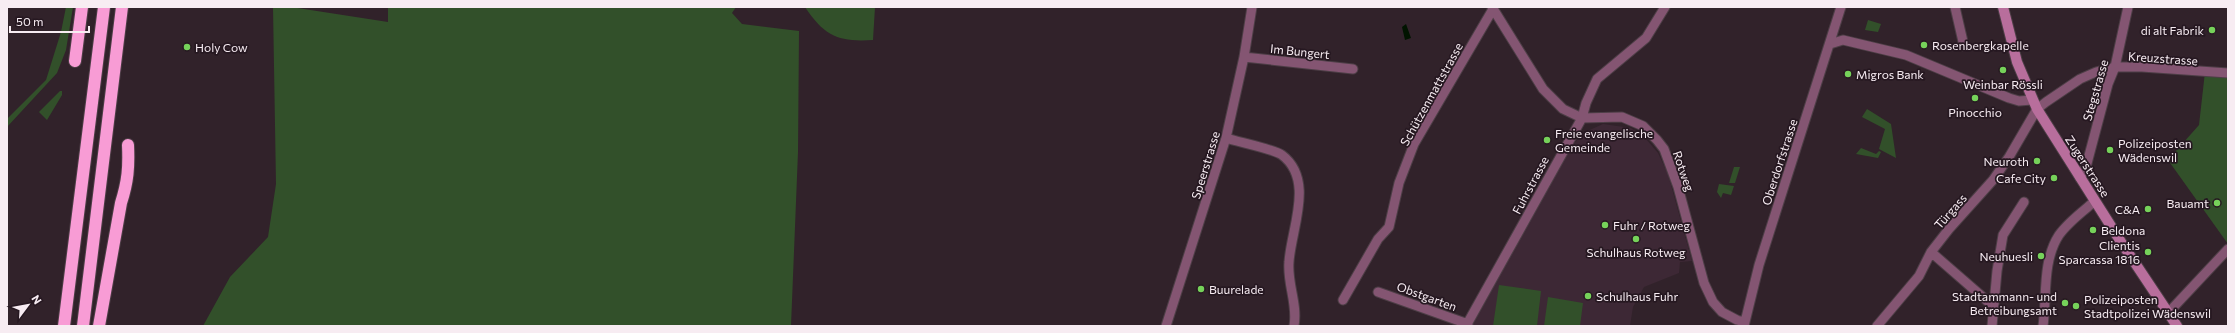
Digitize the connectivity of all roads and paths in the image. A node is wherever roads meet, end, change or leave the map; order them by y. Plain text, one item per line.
1 (82, 7) edge
2 (104, 7) edge
3 (122, 7) edge
4 (1252, 7) edge
5 (1665, 7) edge
6 (1841, 7) edge
7 (1955, 7) edge
8 (2003, 7) edge
9 (2128, 7) edge
10 (1493, 8) edge
11 (1830, 44) junction
12 (1964, 46) dead end
13 (1244, 57) junction
14 (75, 61) dead end
15 (2115, 67) junction
16 (1353, 69) dead end
17 (2228, 73) edge
18 (2032, 100) junction
19 (2037, 109) junction
20 (1582, 118) junction
21 (1226, 138) junction
22 (128, 145) dead end
23 (2080, 178) junction
24 (2095, 201) junction
25 (2024, 202) dead end
26 (2228, 249) edge
27 (1931, 252) junction
28 (1378, 292) dead end
29 (1343, 300) dead end
30 (1993, 306) junction
31 (2169, 312) junction
32 (1744, 324) edge
33 (1467, 325) edge
34 (2175, 325) edge
35 (64, 326) edge
36 (83, 326) edge
37 (99, 326) edge
38 (1166, 326) edge
39 (1294, 326) edge
40 (1877, 326) edge
41 (1992, 326) edge
42 (2044, 326) edge

1 - 14 highway
2 - 35 highway
3 - 36 highway
4 - 13 street, Speerstrasse
5 - 20 street, Fuhrstrasse
6 - 11 street, Oberdorfstrasse
7 - 12 street
8 - 18 main road, Zugerstrasse
9 - 15 street, Stegstrasse
10 - 20 street, Rotweg
10 - 29 street, Schützenmattstrasse
11 - 18 street
11 - 32 street, Oberdorfstrasse
13 - 16 street, Im Bungert
13 - 21 street, Speerstrasse
15 - 17 street, Kreuzstrasse
15 - 19 street, Kreuzstrasse
15 - 23 street, Stegstrasse
18 - 19 main road, Zugerstrasse
19 - 23 main road, Zugerstrasse
19 - 27 street, Türgass
20 - 32 street, Rotweg
20 - 33 street, Fuhrstrasse
21 - 38 street, Speerstrasse
21 - 39 street
22 - 37 highway
23 - 24 main road, Zugerstrasse
24 - 31 main road, Zugerstrasse
24 - 42 street
25 - 30 street
26 - 31 street
27 - 30 street
27 - 40 street, Türgass
28 - 33 street, Obstgarten
30 - 41 street
31 - 34 main road, Zugerstrasse

